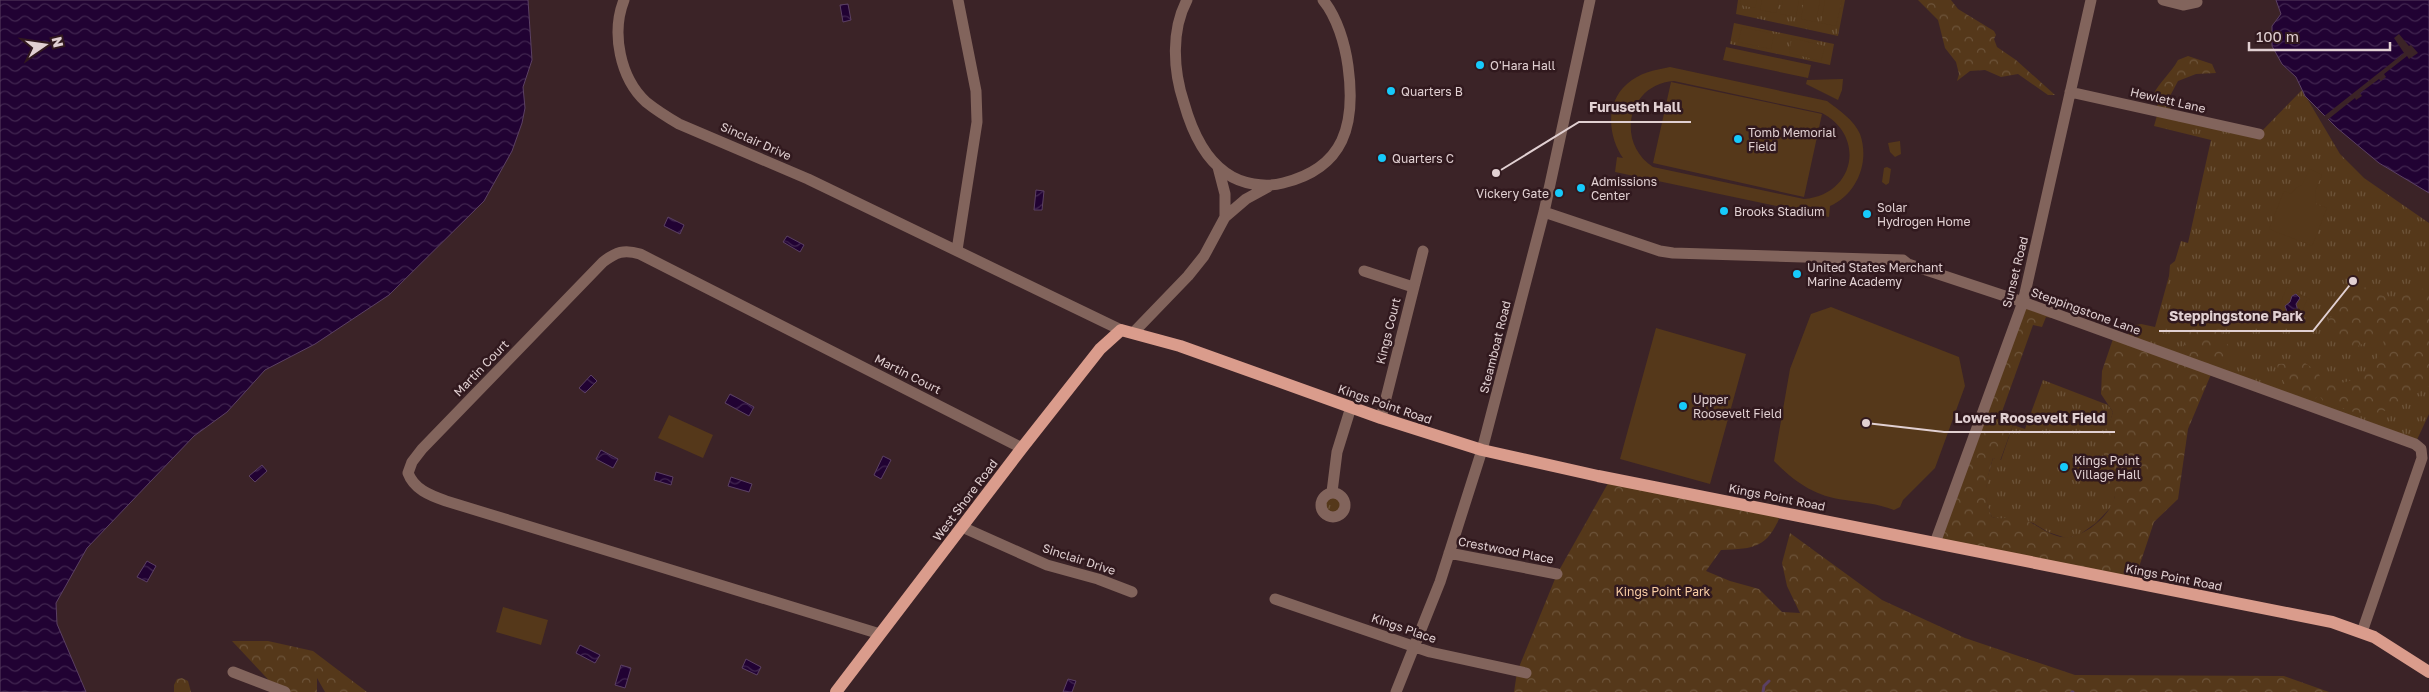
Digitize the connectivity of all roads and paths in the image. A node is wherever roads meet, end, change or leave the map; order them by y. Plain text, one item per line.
1 (624, 0) edge
2 (958, 0) edge
3 (1188, 0) edge
4 (1323, 0) edge
5 (1590, 0) edge
6 (2091, 0) edge
7 (2163, 0) edge
8 (2197, 2) dead end
9 (2070, 92) junction
10 (2259, 134) dead end
11 (1218, 166) junction
12 (1268, 187) junction
13 (1544, 212) junction
14 (1225, 217) junction
15 (957, 250) junction
16 (1423, 251) dead end
17 (1364, 271) dead end
18 (1413, 287) junction
19 (2023, 302) junction
20 (1128, 331) junction
21 (1351, 407) junction
22 (1381, 418) junction
23 (1022, 448) junction
24 (1482, 450) junction
25 (1332, 492) dead end
26 (962, 527) junction
27 (1935, 543) junction
28 (1450, 553) junction
29 (1557, 574) dead end
30 (1132, 592) dead end
31 (1275, 599) dead end
32 (2362, 632) junction
33 (880, 634) junction
34 (1415, 647) junction
35 (233, 672) dead end
36 (2429, 672) edge
37 (1526, 673) dead end
38 (285, 692) edge
39 (836, 692) edge
40 (1396, 692) edge

1 - 15 street, Sinclair Drive
2 - 15 street
3 - 11 street
4 - 12 street
5 - 13 street, Steamboat Road
6 - 9 street, Sunset Road
7 - 8 street
9 - 10 street, Hewlett Lane
9 - 19 street, Sunset Road
11 - 12 street
11 - 14 street
12 - 14 street
13 - 19 street, Steppingstone Lane
13 - 24 street, Steamboat Road
14 - 20 street
15 - 20 street, Sinclair Drive
16 - 18 street, Kings Court
17 - 18 street
18 - 22 street, Kings Court
19 - 27 street, Sunset Road
19 - 32 street, Steppingstone Lane
20 - 21 main road, Kings Point Road
20 - 23 main road, West Shore Road
21 - 22 main road, Kings Point Road
21 - 25 street
22 - 24 main road, Kings Point Road
23 - 26 main road, West Shore Road
23 - 33 street, Martin Court
24 - 27 main road, Kings Point Road
24 - 28 street, Steamboat Road
26 - 30 street, Sinclair Drive
26 - 33 main road, West Shore Road
27 - 32 main road, Kings Point Road
28 - 29 street, Crestwood Place
28 - 34 street, Steamboat Road
31 - 34 street, Kings Place
32 - 36 main road, Kings Point Road
33 - 39 main road, West Shore Road
34 - 37 street, Kings Place
34 - 40 street, Steamboat Road
35 - 38 street

